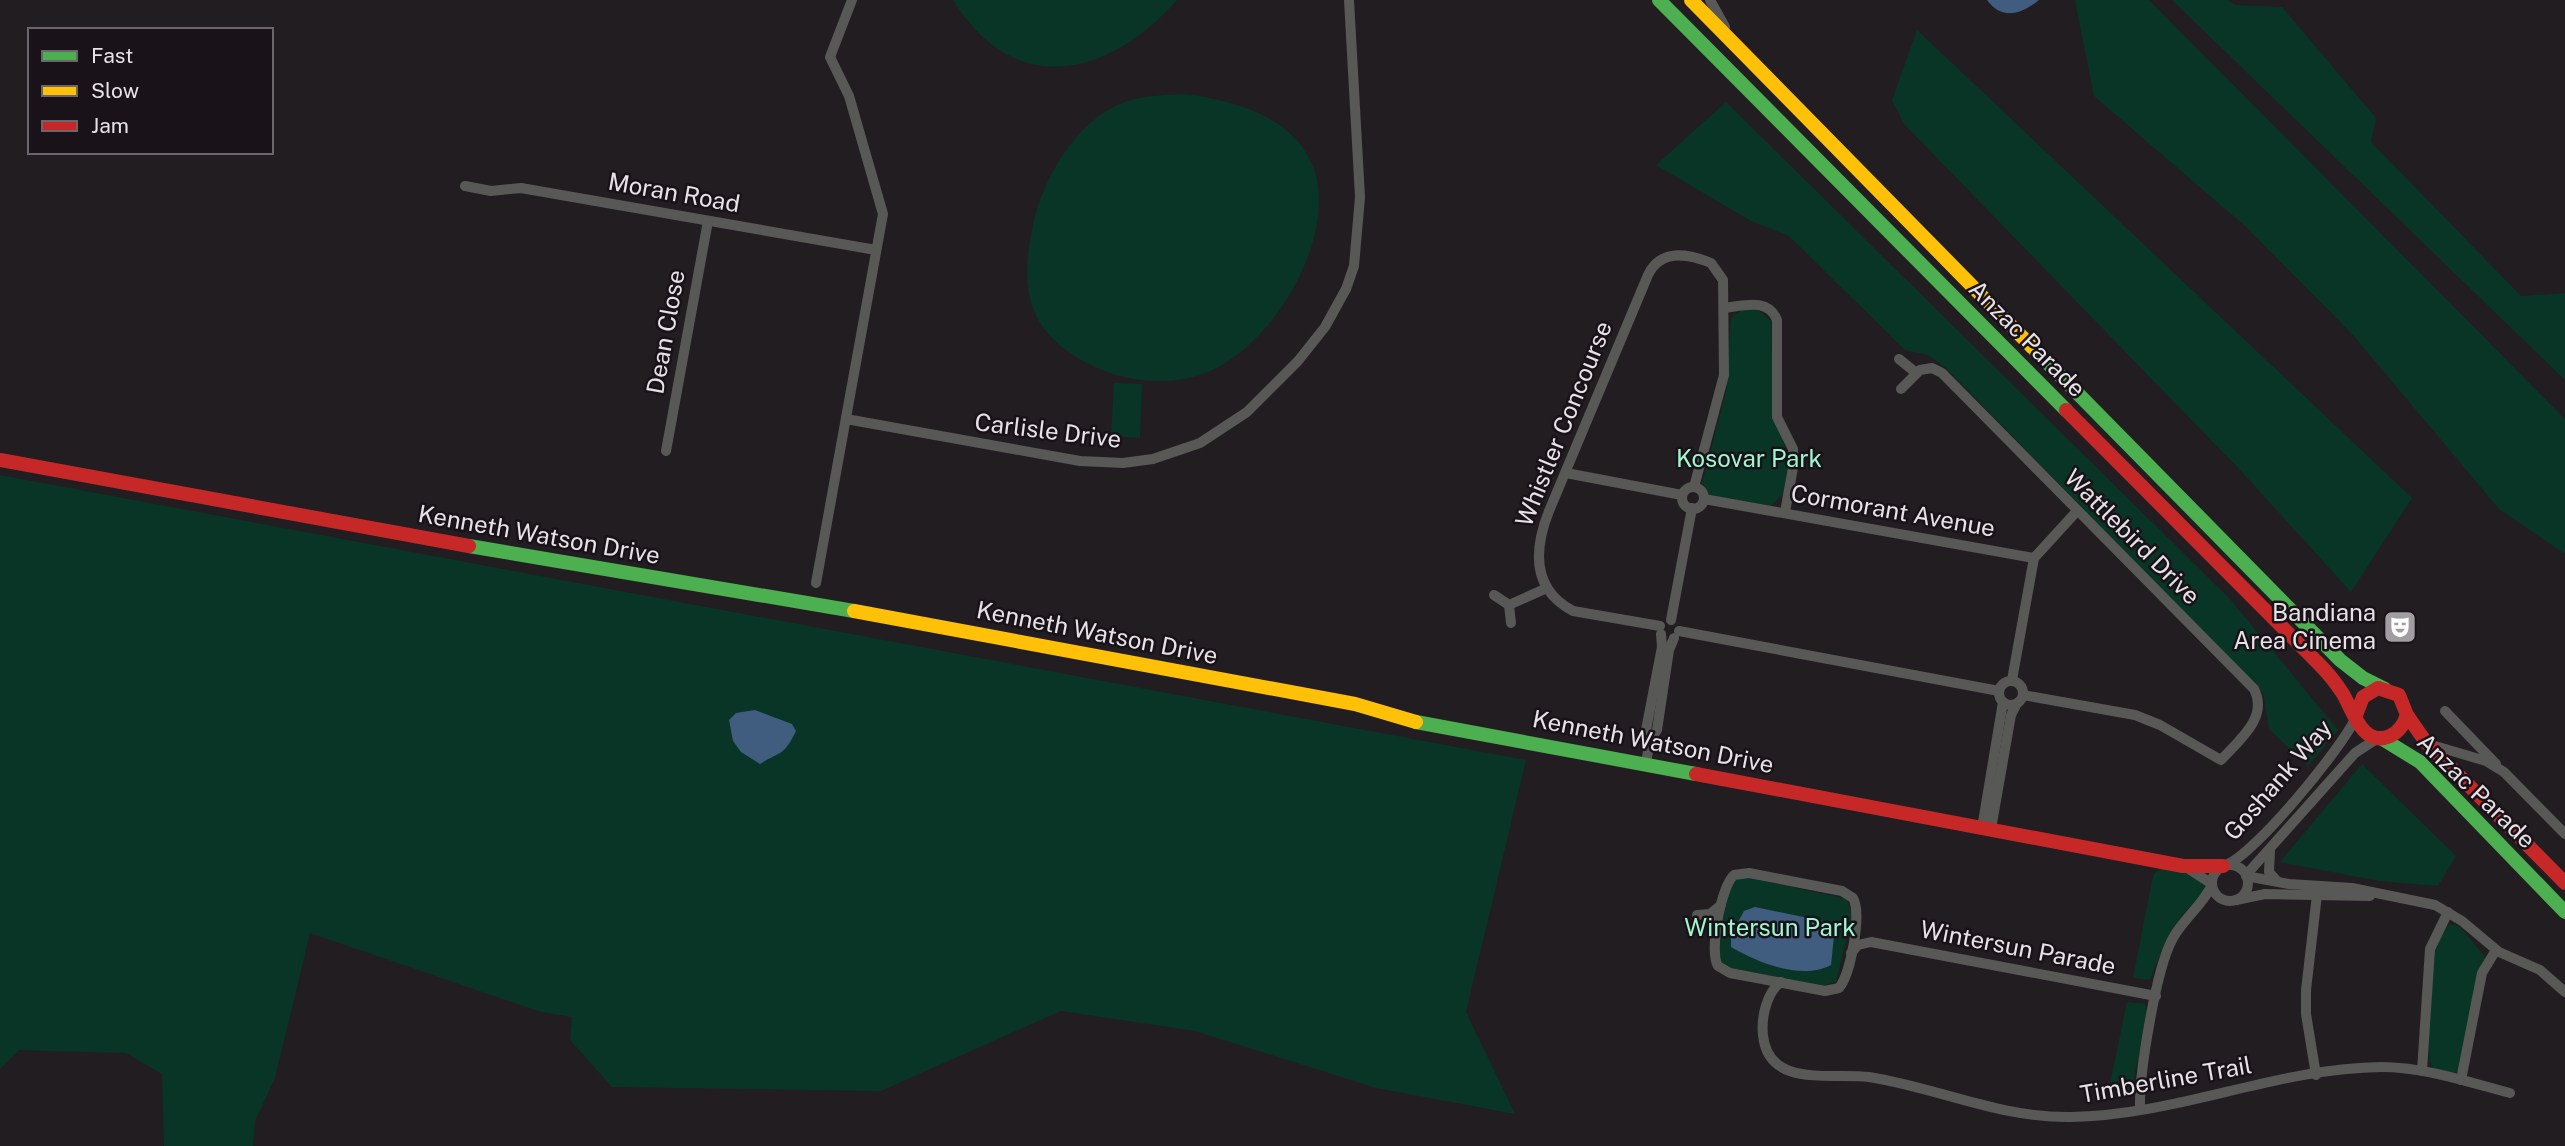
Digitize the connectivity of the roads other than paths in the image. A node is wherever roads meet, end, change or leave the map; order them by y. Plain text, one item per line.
1 (852, 0) edge
2 (1349, 0) edge
3 (1659, 0) edge
4 (1690, 0) edge
5 (1710, 0) edge
6 (1737, 46) junction
7 (465, 186) dead end
8 (708, 221) junction
9 (876, 250) junction
10 (1724, 308) junction
11 (1899, 359) dead end
12 (1915, 372) junction
13 (1901, 389) dead end
14 (846, 419) junction
15 (666, 451) dead end
16 (0, 460) edge
17 (1566, 473) junction
18 (1694, 487) junction
19 (1682, 495) junction
20 (1703, 499) junction
21 (1692, 508) junction
22 (2077, 511) junction
23 (1785, 512) junction
24 (2034, 558) junction
25 (816, 583) dead end
26 (1547, 588) junction
27 (1494, 596) dead end
28 (1509, 605) junction
29 (1671, 620) junction
30 (1511, 623) dead end
31 (1660, 630) junction
32 (1676, 634) junction
33 (2012, 680) junction
34 (2385, 689) junction
35 (1998, 691) junction
36 (2020, 699) junction
37 (2003, 702) junction
38 (2445, 711) dead end
39 (2407, 715) junction
40 (2356, 716) junction
41 (2380, 738) junction
42 (1650, 740) junction
43 (2425, 741) junction
44 (1646, 763) junction
45 (2504, 772) junction
46 (1986, 829) junction
47 (2565, 834) edge
48 (2272, 847) junction
49 (2225, 865) junction
50 (2183, 866) junction
51 (2246, 875) junction
52 (2284, 883) junction
53 (2565, 883) edge
54 (2212, 885) junction
55 (2318, 886) junction
56 (2377, 895) junction
57 (2318, 897) junction
58 (2235, 900) junction
59 (1722, 902) junction
60 (2197, 910) junction
61 (2448, 912) junction
62 (2565, 912) edge
63 (1856, 924) junction
64 (1716, 935) junction
65 (1871, 942) junction
66 (2496, 950) junction
67 (1851, 953) junction
68 (1757, 978) junction
69 (1781, 982) junction
70 (2565, 992) edge
71 (2156, 996) junction
72 (1768, 998) junction
73 (2422, 1071) junction
74 (2316, 1075) junction
75 (2461, 1080) junction
76 (2510, 1093) dead end
77 (2140, 1109) junction

1 - 9 street
2 - 14 street, Carlisle Drive
3 - 40 main road, Anzac Parade
4 - 6 main road, Anzac Parade
5 - 6 street
6 - 34 main road, Anzac Parade
7 - 8 street, Moran Road
8 - 9 street, Moran Road
8 - 15 street, Dean Close
9 - 14 street
10 - 17 street, Whistler Concourse
10 - 18 street
10 - 23 street
11 - 12 street, Wattlebird Drive
12 - 13 street
12 - 22 street, Wattlebird Drive
14 - 25 street
16 - 44 main road, Kenneth Watson Drive
17 - 19 street
17 - 26 street, Whistler Concourse
18 - 19 street
18 - 20 street
19 - 21 street
20 - 21 street
20 - 23 street, Cormorant Avenue
21 - 29 street
22 - 24 street
22 - 36 street, Wattlebird Drive
23 - 24 street, Cormorant Avenue
24 - 33 street
26 - 28 street
26 - 31 street
27 - 28 street
28 - 30 street
29 - 31 street
29 - 32 street
31 - 32 street
31 - 42 street
32 - 35 street
32 - 42 street
33 - 35 street
33 - 36 street
34 - 39 main road
34 - 40 main road
35 - 37 street
36 - 37 street
36 - 46 street
37 - 46 street
38 - 45 street
39 - 41 main road
39 - 43 main road, Anzac Parade
40 - 41 main road
40 - 49 street, Goshank Way
41 - 48 street, Goshank Way
41 - 62 main road, Anzac Parade
42 - 44 street
43 - 45 street, Anzac Parade
43 - 53 main road, Anzac Parade
44 - 46 main road, Kenneth Watson Drive
45 - 47 street, Anzac Parade
46 - 50 main road, Kenneth Watson Drive
48 - 51 street, Goshank Way
48 - 52 street, Goshank Way
49 - 50 main road, Kenneth Watson Drive
49 - 51 street
49 - 54 street
50 - 54 street, Kenneth Watson Drive
51 - 52 street
51 - 58 street
52 - 55 street
54 - 58 street
54 - 60 street
55 - 56 street
55 - 57 street
56 - 57 street
56 - 61 street
57 - 58 street
57 - 74 street
58 - 60 street
59 - 63 street
59 - 64 street
59 - 64 street
60 - 71 street
61 - 66 street
61 - 73 street
63 - 65 street
63 - 67 street
64 - 68 street
65 - 67 street
65 - 71 street, Wintersun Parade
66 - 70 street
66 - 75 street
67 - 69 street
68 - 69 street
68 - 72 street
69 - 72 street
71 - 77 street
72 - 77 street, Timberline Trail
73 - 74 street, Timberline Trail
73 - 75 street, Timberline Trail
74 - 77 street, Timberline Trail
75 - 76 street, Timberline Trail

